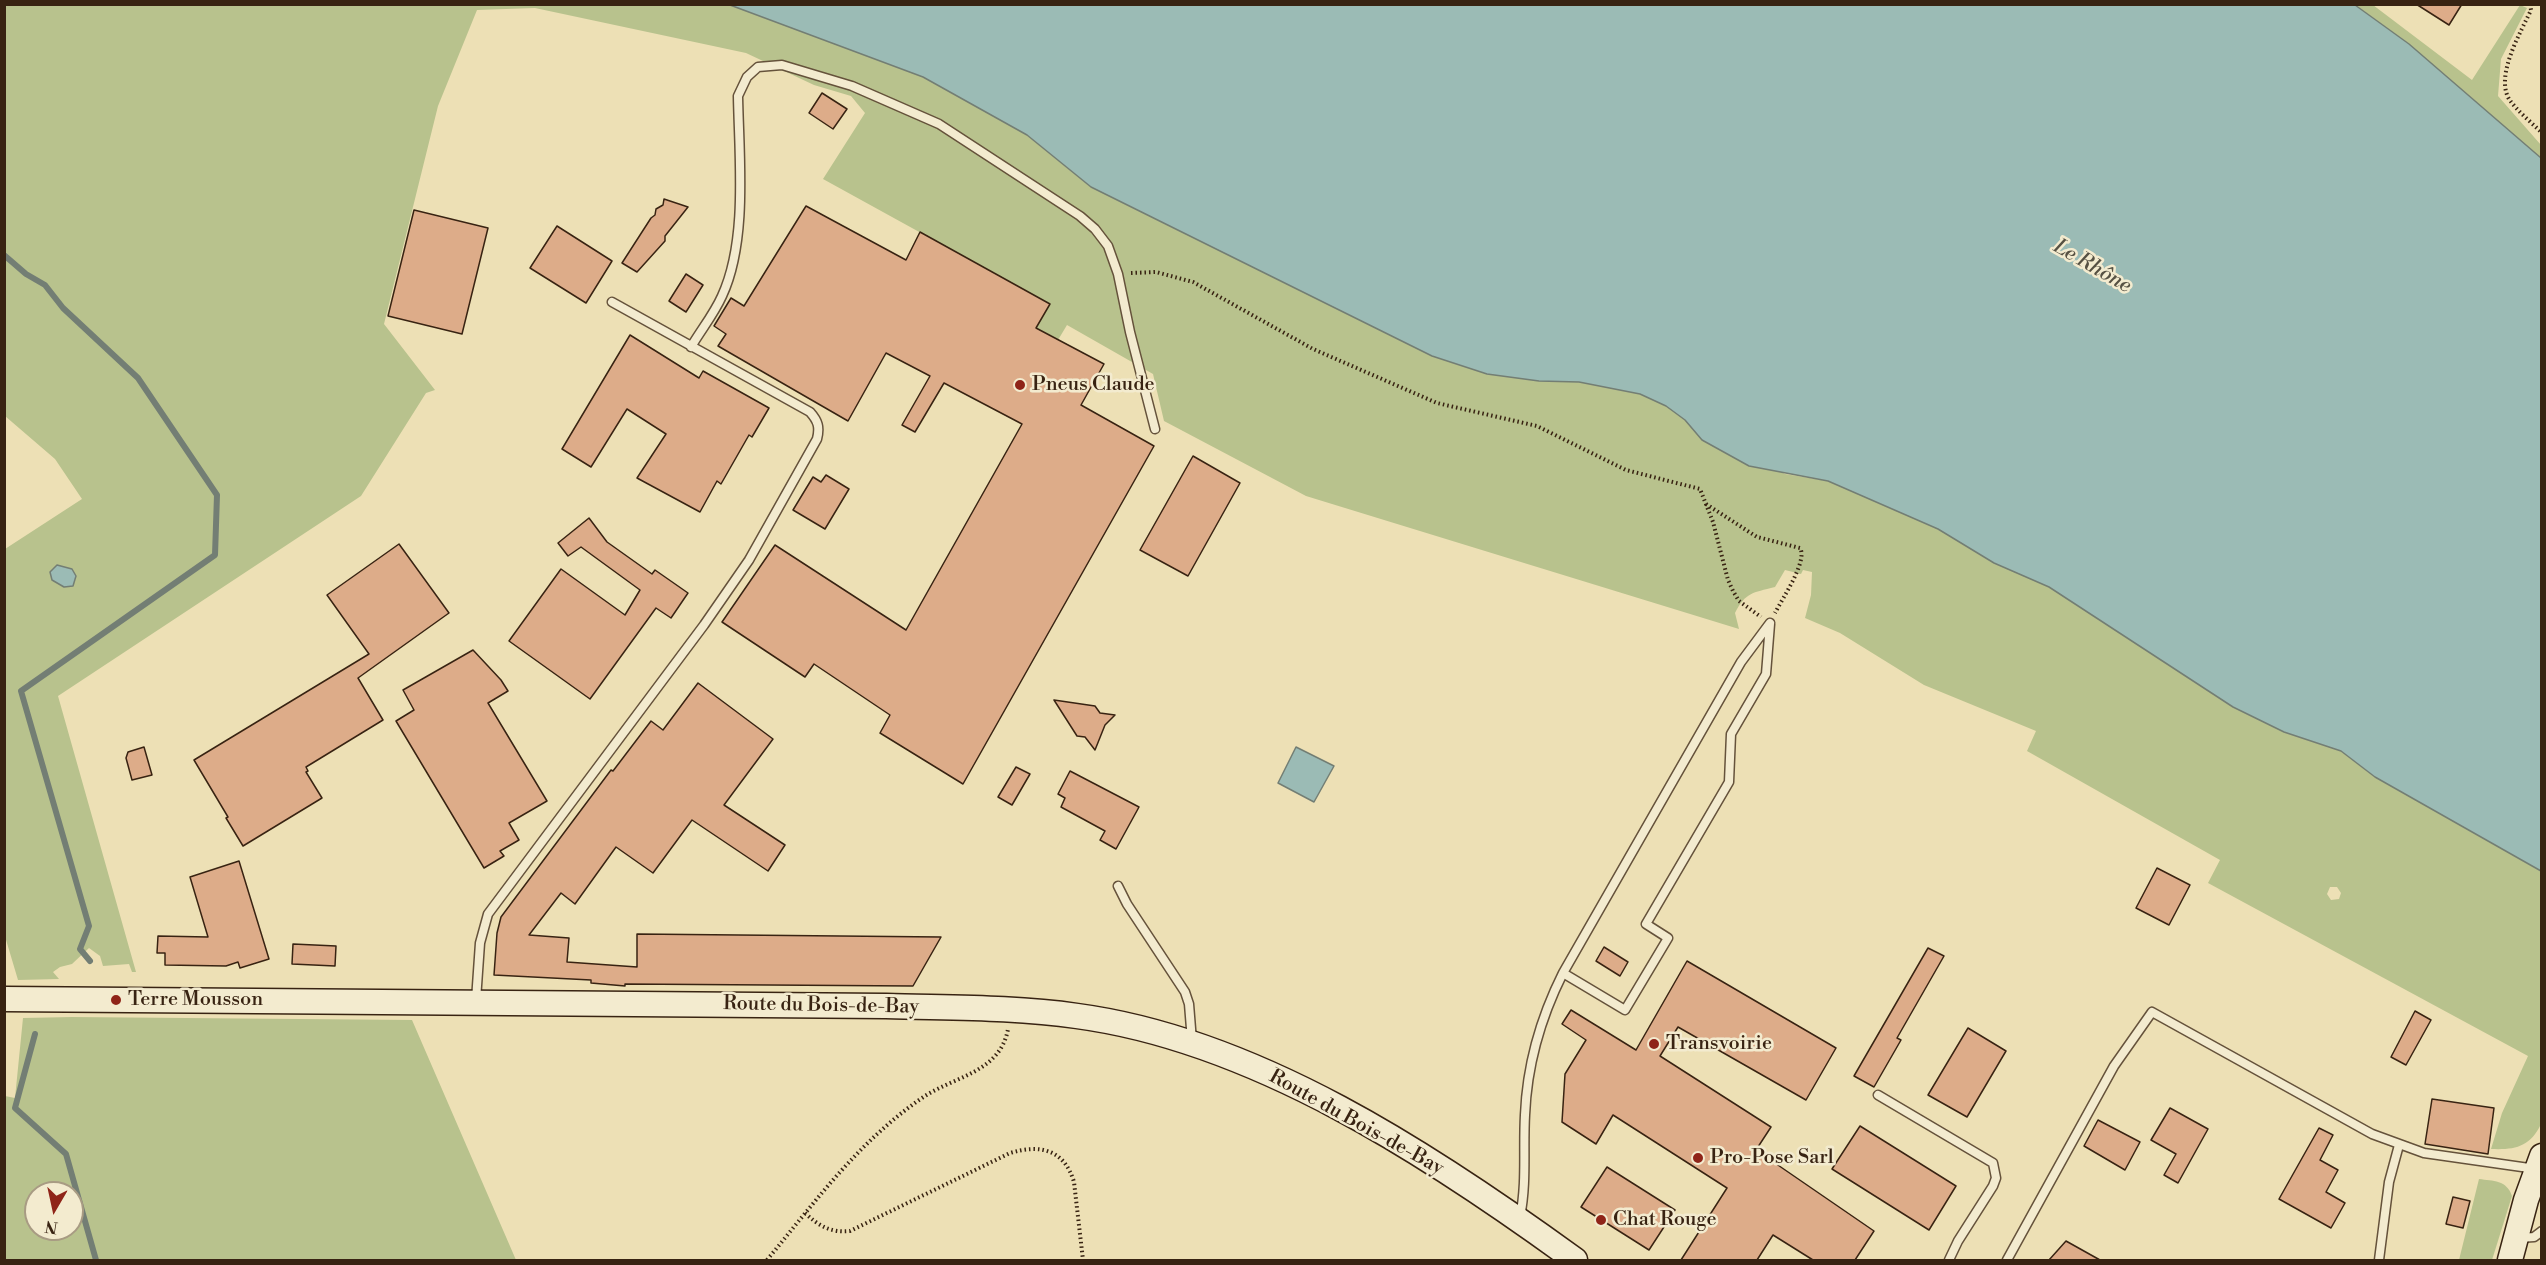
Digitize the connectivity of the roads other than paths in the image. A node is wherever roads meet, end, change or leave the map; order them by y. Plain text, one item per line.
1 (612, 302) dead end
2 (690, 347) junction
3 (1155, 429) dead end
4 (1118, 886) dead end
5 (1563, 972) junction
6 (4, 999) edge
7 (476, 1003) junction
8 (1192, 1044) junction
9 (1878, 1095) dead end
10 (2399, 1145) junction
11 (2539, 1163) edge
12 (1519, 1220) junction
13 (2541, 1231) edge
14 (2513, 1249) edge
15 (1575, 1260) edge
16 (1949, 1260) edge
17 (2007, 1260) edge
18 (2379, 1260) edge

1 - 2 lane
2 - 3 lane
2 - 7 lane
4 - 8 lane
5 - 5 lane
5 - 12 lane
6 - 7 main road, Route du Bois-de-Bay
7 - 8 main road, Route du Bois-de-Bay
8 - 12 main road, Route du Bois-de-Bay
9 - 16 lane
10 - 11 lane
10 - 17 lane
10 - 18 lane
11 - 14 main road
12 - 15 main road, Route du Bois-de-Bay
13 - 14 lane

